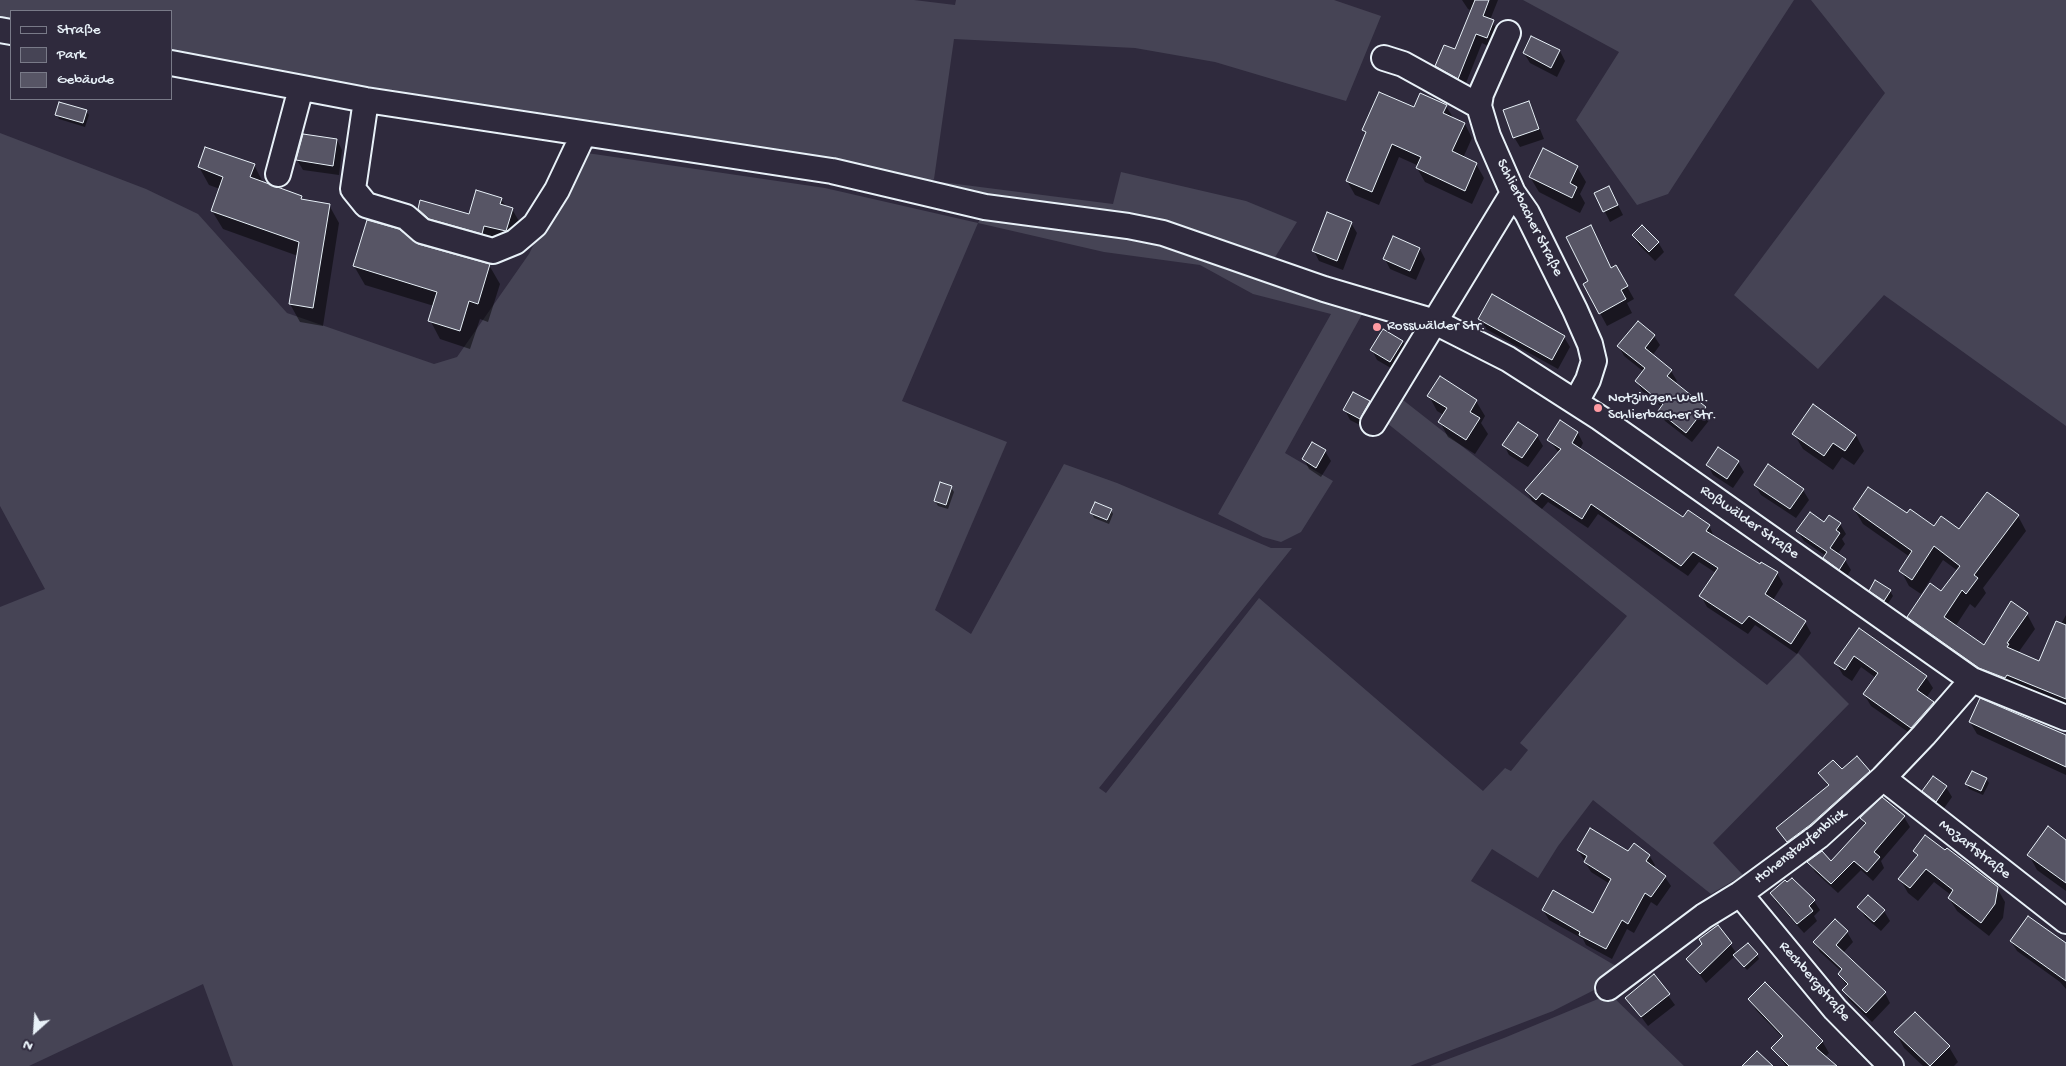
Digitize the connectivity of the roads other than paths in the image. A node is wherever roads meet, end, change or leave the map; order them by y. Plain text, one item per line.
1 (1508, 33) dead end
2 (1384, 58) dead end
3 (172, 63) edge
4 (301, 88) junction
5 (366, 100) junction
6 (1480, 106) junction
7 (583, 135) junction
8 (278, 174) dead end
9 (1513, 194) junction
10 (1435, 322) junction
11 (1576, 402) junction
12 (1373, 423) dead end
13 (1972, 680) junction
14 (2066, 718) edge
15 (1883, 778) junction
16 (1740, 894) junction
17 (2066, 921) edge
18 (1608, 988) dead end
19 (1891, 1066) edge

1 - 6 street, Schlierbacher Straße
2 - 6 street
3 - 4 street, Roßwälder Straße
4 - 5 street, Roßwälder Straße
4 - 8 street
5 - 7 street, Roßwälder Straße
5 - 7 street
6 - 9 street, Schlierbacher Straße
7 - 10 street, Roßwälder Straße
9 - 10 street
9 - 11 street, Schlierbacher Straße
10 - 11 street, Roßwälder Straße
10 - 12 street
11 - 13 street, Roßwälder Straße
13 - 14 street, Roßwälder Straße
13 - 15 street, Hohenstaufenblick
15 - 16 street, Hohenstaufenblick
15 - 17 street, Mozartstraße
16 - 18 street, Hohenstaufenblick
16 - 19 street, Rechbergstraße

